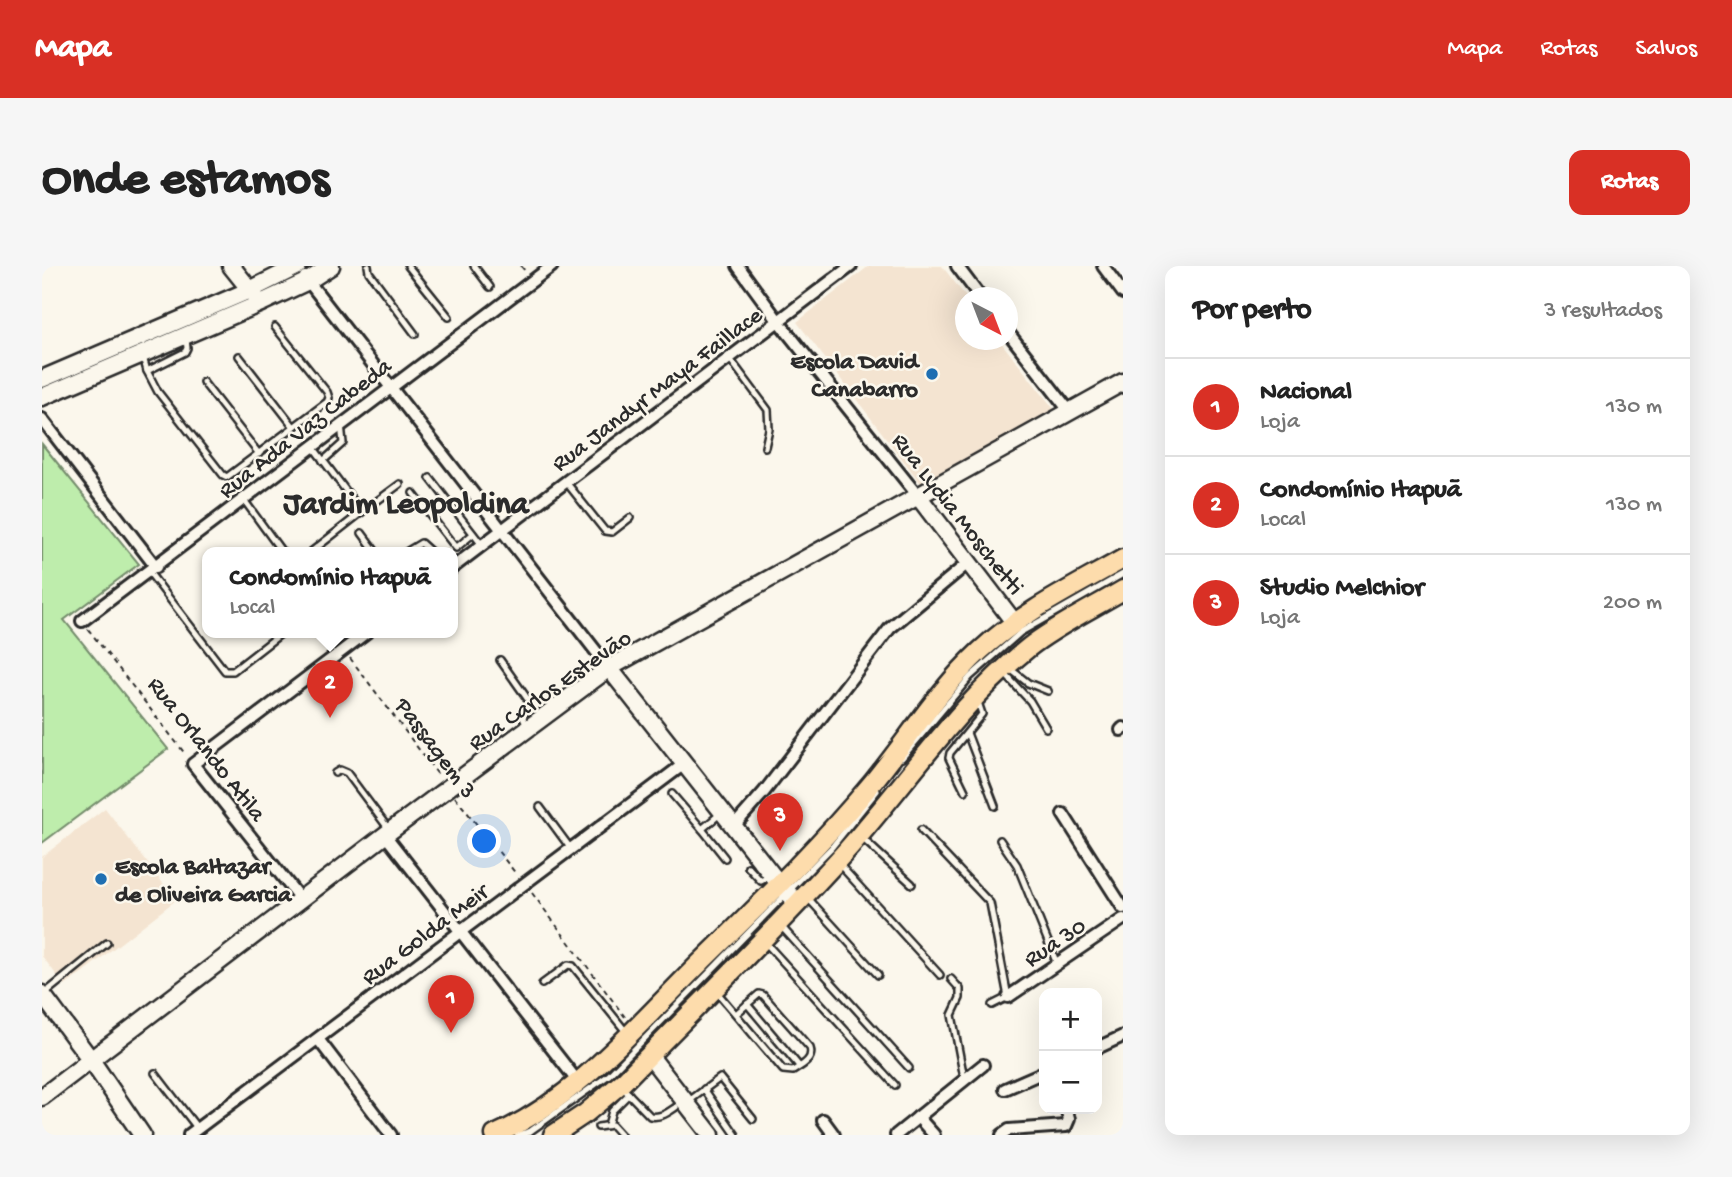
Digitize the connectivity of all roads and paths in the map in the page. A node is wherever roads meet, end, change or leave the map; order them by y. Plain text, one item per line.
1 (231, 266) edge
2 (297, 266) edge
3 (331, 266) edge
4 (368, 266) edge
5 (408, 266) edge
6 (474, 266) edge
7 (552, 266) edge
8 (738, 266) edge
9 (957, 266) edge
10 (1103, 266) edge
11 (844, 268) edge
12 (308, 281) junction
13 (490, 287) dead end
14 (973, 287) edge
15 (250, 290) junction
16 (1123, 293) edge
17 (261, 303) junction
18 (449, 317) dead end
19 (779, 322) junction
20 (275, 327) dead end
21 (415, 334) dead end
22 (185, 335) junction
23 (1018, 345) edge
24 (142, 354) junction
25 (239, 356) dead end
26 (730, 359) junction
27 (147, 371) junction
28 (42, 379) edge
29 (202, 382) dead end
30 (1123, 382) edge
31 (391, 387) junction
32 (42, 397) edge
33 (1070, 412) junction
34 (42, 419) edge
35 (341, 424) junction
36 (294, 427) junction
37 (313, 447) junction
38 (765, 447) dead end
39 (259, 454) junction
40 (323, 461) junction
41 (430, 478) dead end
42 (566, 482) junction
43 (400, 484) dead end
44 (413, 493) dead end
45 (918, 496) junction
46 (244, 500) junction
47 (362, 512) junction
48 (630, 518) dead end
49 (501, 531) junction
50 (362, 533) dead end
51 (472, 534) junction
52 (482, 546) junction
53 (278, 547) edge
54 (317, 547) edge
55 (372, 547) edge
56 (451, 547) edge
57 (457, 547) edge
58 (1123, 559) edge
59 (968, 563) junction
60 (458, 564) edge
61 (152, 569) junction
62 (1123, 574) edge
63 (1123, 590) edge
64 (1066, 606) junction
65 (82, 621) joint
66 (1014, 622) junction
67 (275, 638) edge
68 (359, 638) edge
69 (1031, 646) junction
70 (344, 650) junction
71 (500, 660) dead end
72 (609, 668) junction
73 (1004, 668) junction
74 (1048, 691) dead end
75 (975, 696) junction
76 (1046, 728) dead end
77 (528, 729) junction
78 (967, 733) junction
79 (193, 764) junction
80 (684, 764) junction
81 (896, 766) dead end
82 (335, 774) dead end
83 (880, 786) dead end
84 (448, 788) junction
85 (965, 791) dead end
86 (672, 794) dead end
87 (995, 806) dead end
88 (540, 807) dead end
89 (722, 812) junction
90 (1063, 814) dead end
91 (734, 826) junction
92 (702, 829) junction
93 (920, 830) dead end
94 (387, 833) junction
95 (860, 836) junction
96 (1000, 840) dead end
97 (570, 849) junction
98 (725, 858) dead end
99 (837, 861) junction
100 (748, 867) dead end
101 (524, 884) junction
102 (912, 884) dead end
103 (788, 890) junction
104 (301, 900) junction
105 (1123, 908) edge
106 (1123, 919) edge
107 (778, 923) junction
108 (460, 932) junction
109 (762, 939) junction
110 (107, 943) dead end
111 (699, 963) junction
112 (1057, 964) junction
113 (877, 975) dead end
114 (940, 975) dead end
115 (951, 979) dead end
116 (542, 984) dead end
117 (716, 985) junction
118 (42, 995) edge
119 (1007, 997) junction
120 (679, 1004) junction
121 (747, 1004) junction
122 (992, 1005) dead end
123 (736, 1014) junction
124 (631, 1032) junction
125 (1123, 1036) edge
126 (318, 1039) junction
127 (1102, 1046) edge
128 (646, 1059) junction
129 (91, 1060) junction
130 (983, 1065) dead end
131 (799, 1066) junction
132 (909, 1068) dead end
133 (156, 1073) dead end
134 (1039, 1074) edge
135 (965, 1080) junction
136 (578, 1082) junction
137 (895, 1085) dead end
138 (625, 1089) junction
139 (704, 1089) junction
140 (1005, 1089) dead end
141 (42, 1097) edge
142 (681, 1105) junction
143 (1067, 1114) edge
144 (918, 1117) junction
145 (752, 1119) dead end
146 (592, 1120) junction
147 (823, 1120) dead end
148 (608, 1125) junction
149 (193, 1132) edge
150 (142, 1135) edge
151 (391, 1135) edge
152 (495, 1135) edge
153 (522, 1135) edge
154 (553, 1135) edge
155 (597, 1135) edge
156 (621, 1135) edge
157 (697, 1135) edge
158 (711, 1135) edge
159 (736, 1135) edge
160 (834, 1135) edge
161 (896, 1135) edge
162 (934, 1135) edge
163 (1002, 1135) edge

1 - 15 street
2 - 12 street
2 - 15 street
3 - 12 street
4 - 21 lane
5 - 18 lane
6 - 13 lane
7 - 31 street, Rua Ada Vaz Cabeda
8 - 19 street, Rua Lydia Moschetti
9 - 14 street
10 - 16 street
11 - 19 street, Rua Jandyr Maya Faillace
12 - 17 street
12 - 31 street
15 - 17 street
15 - 28 street
17 - 22 street
19 - 26 street, Rua Jandyr Maya Faillace
19 - 45 street, Rua Lydia Moschetti
20 - 36 lane
22 - 24 street
22 - 27 lane
23 - 33 street
24 - 27 lane
24 - 32 street
25 - 36 lane
26 - 38 lane
26 - 42 street, Rua Jandyr Maya Faillace
27 - 39 lane
29 - 39 lane
30 - 33 street, Rua Carlos Estevão
31 - 35 street, Rua Ada Vaz Cabeda
31 - 49 street
33 - 45 street, Rua Carlos Estevão
34 - 61 street
35 - 37 street, Rua Ada Vaz Cabeda
35 - 40 lane
36 - 39 lane
37 - 40 lane
37 - 46 street, Rua Ada Vaz Cabeda
40 - 47 lane
41 - 51 lane
42 - 48 lane
42 - 49 street, Rua Jandyr Maya Faillace
43 - 47 lane
44 - 56 lane
45 - 59 street, Rua Lydia Moschetti
45 - 72 street, Rua Carlos Estevão
46 - 53 lane
46 - 61 street, Rua Ada Vaz Cabeda
47 - 54 lane
49 - 52 street, Rua Jandyr Maya Faillace
49 - 72 street
50 - 55 lane
51 - 52 lane
51 - 57 lane
52 - 60 street, Rua Jandyr Maya Faillace
58 - 66 main road
59 - 66 street, Rua Lydia Moschetti
59 - 91 street
61 - 65 street, Rua Ada Vaz Cabeda
61 - 67 lane
62 - 64 lane
63 - 69 main road
64 - 66 lane
64 - 69 lane
64 - 81 lane
65 - 79 path, Rua Orlando Atila
66 - 103 main road
68 - 70 street
69 - 73 main road
70 - 79 street
70 - 84 path, Passagem 3
71 - 77 lane
72 - 77 street, Rua Carlos Estevão
72 - 80 street
73 - 74 lane
73 - 75 main road
73 - 76 lane
75 - 78 lane
75 - 95 main road
77 - 84 street, Rua Carlos Estevão
78 - 85 lane
78 - 87 lane
79 - 104 street, Rua Orlando Atila
80 - 89 street
80 - 97 street, Rua Golda Meir
82 - 94 lane
83 - 103 lane
84 - 94 street, Rua Carlos Estevão
84 - 101 path, Passagem 3
86 - 92 lane
88 - 97 lane
89 - 91 street
89 - 92 lane
90 - 105 street
91 - 103 street
92 - 98 lane
93 - 119 lane
94 - 104 street, Rua Carlos Estevão
94 - 108 street
95 - 99 main road
95 - 102 lane
96 - 112 lane
97 - 101 street, Rua Golda Meir
99 - 103 main road
99 - 114 lane
100 - 103 lane
101 - 108 street, Rua Golda Meir
101 - 124 path, Passagem 3
103 - 107 main road
103 - 111 main road
103 - 113 lane
103 - 120 lane
104 - 129 street, Rua Carlos Estevão
106 - 112 street, Rua 30
107 - 109 main road
107 - 132 lane
108 - 126 street, Rua Golda Meir
108 - 136 street
109 - 117 main road
109 - 137 lane
110 - 118 lane
111 - 120 lane
111 - 124 main road
112 - 119 street, Rua 30
115 - 135 lane
116 - 124 lane
117 - 120 lane
117 - 123 lane
117 - 128 main road
118 - 129 street
119 - 122 lane
120 - 153 lane
121 - 123 lane
121 - 131 lane
121 - 131 lane
123 - 131 lane
124 - 136 main road
125 - 127 street
126 - 149 street, Rua Golda Meir
126 - 151 street
128 - 138 main road
128 - 142 street
129 - 141 street, Rua Carlos Estevão
129 - 150 street
130 - 135 street
133 - 149 lane
134 - 140 street
135 - 144 street
136 - 152 main road
138 - 142 lane
138 - 146 main road
138 - 148 lane
139 - 142 lane
139 - 145 lane
139 - 159 lane
142 - 157 street
142 - 158 street
143 - 163 street
144 - 161 street
144 - 162 street
146 - 148 lane
146 - 154 main road
146 - 155 lane
147 - 160 street
148 - 156 lane

